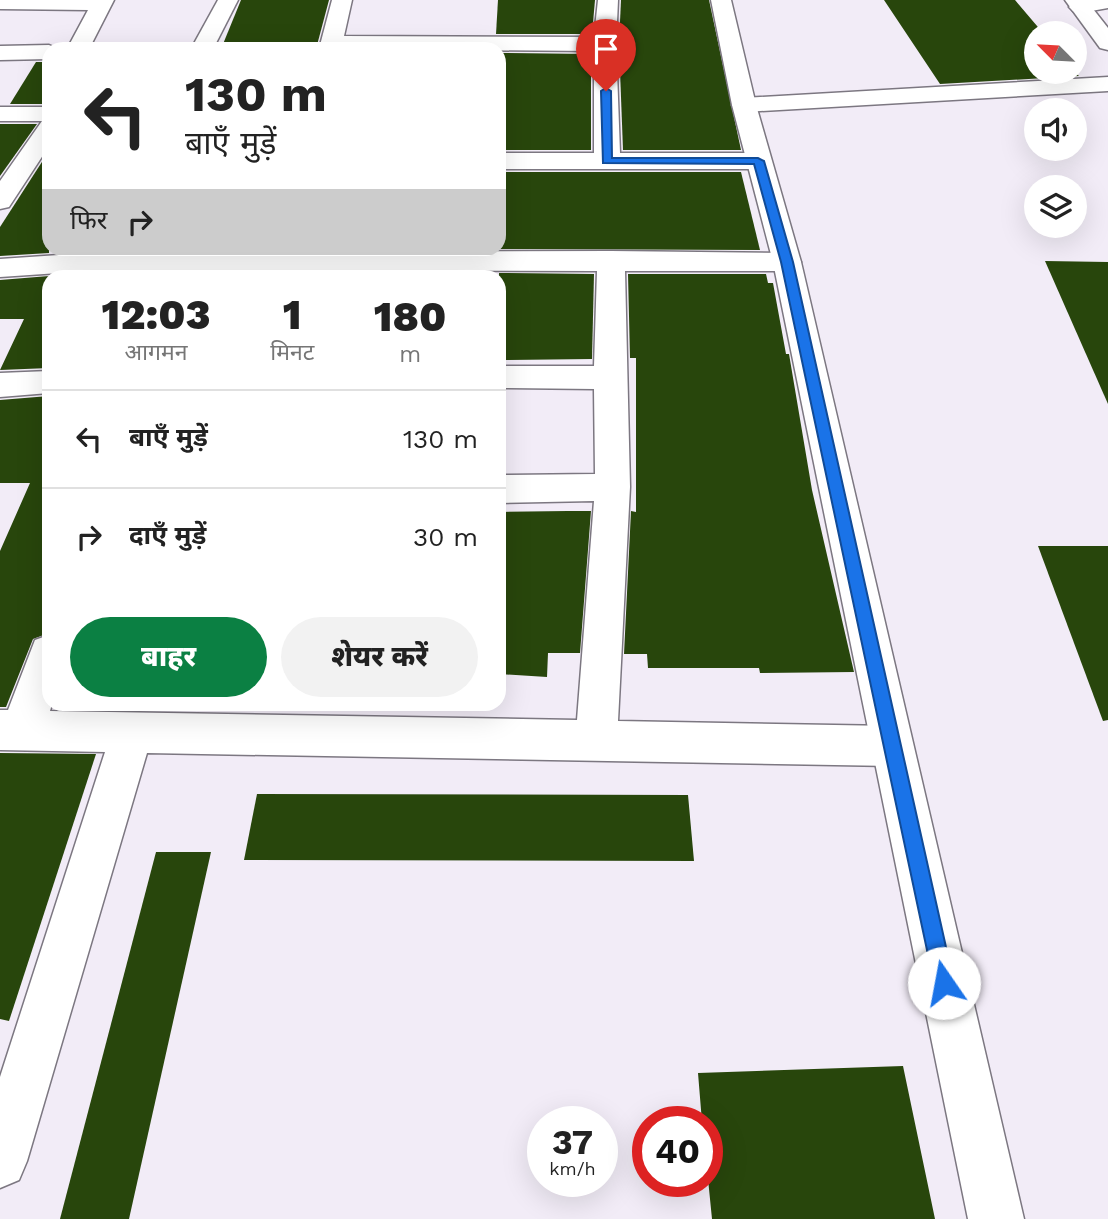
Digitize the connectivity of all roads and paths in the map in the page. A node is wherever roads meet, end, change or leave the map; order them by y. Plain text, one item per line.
1 (228, 0) edge
2 (342, 0) edge
3 (608, 0) edge
4 (722, 0) edge
5 (103, 2) edge
6 (1108, 2) edge
7 (0, 3) edge
8 (1077, 3) edge
9 (82, 42) edge
10 (206, 42) edge
11 (332, 42) edge
12 (1108, 43) edge
13 (605, 44) junction
14 (506, 46) edge
15 (42, 51) edge
16 (0, 53) edge
17 (1108, 84) edge
18 (744, 106) junction
19 (0, 114) edge
20 (42, 114) edge
21 (42, 136) edge
22 (506, 161) edge
23 (607, 161) junction
24 (758, 161) junction
25 (7, 178) edge
26 (0, 201) edge
27 (98, 256) edge
28 (207, 256) edge
29 (611, 260) junction
30 (787, 262) junction
31 (0, 268) edge
32 (506, 377) edge
33 (610, 378) junction
34 (42, 382) edge
35 (0, 385) edge
36 (613, 487) junction
37 (506, 489) edge
38 (42, 667) edge
39 (11, 730) edge
40 (132, 733) junction
41 (596, 741) junction
42 (892, 746) junction
43 (0, 1161) edge
44 (996, 1219) edge

1 - 10 street
2 - 11 street
3 - 13 street
4 - 18 street
5 - 7 street
5 - 9 street
6 - 8 street
8 - 12 street
13 - 14 street
13 - 23 street
15 - 16 street
17 - 18 street
18 - 24 street
19 - 20 street
21 - 25 street
22 - 23 street
23 - 24 street
24 - 30 street
25 - 26 street
27 - 31 street
28 - 29 street
29 - 30 street
29 - 33 street
30 - 42 street
32 - 33 street
33 - 36 street
34 - 35 street
36 - 37 street
36 - 41 street
38 - 39 street
39 - 40 street
40 - 41 street
40 - 43 street
41 - 42 street
42 - 44 street

